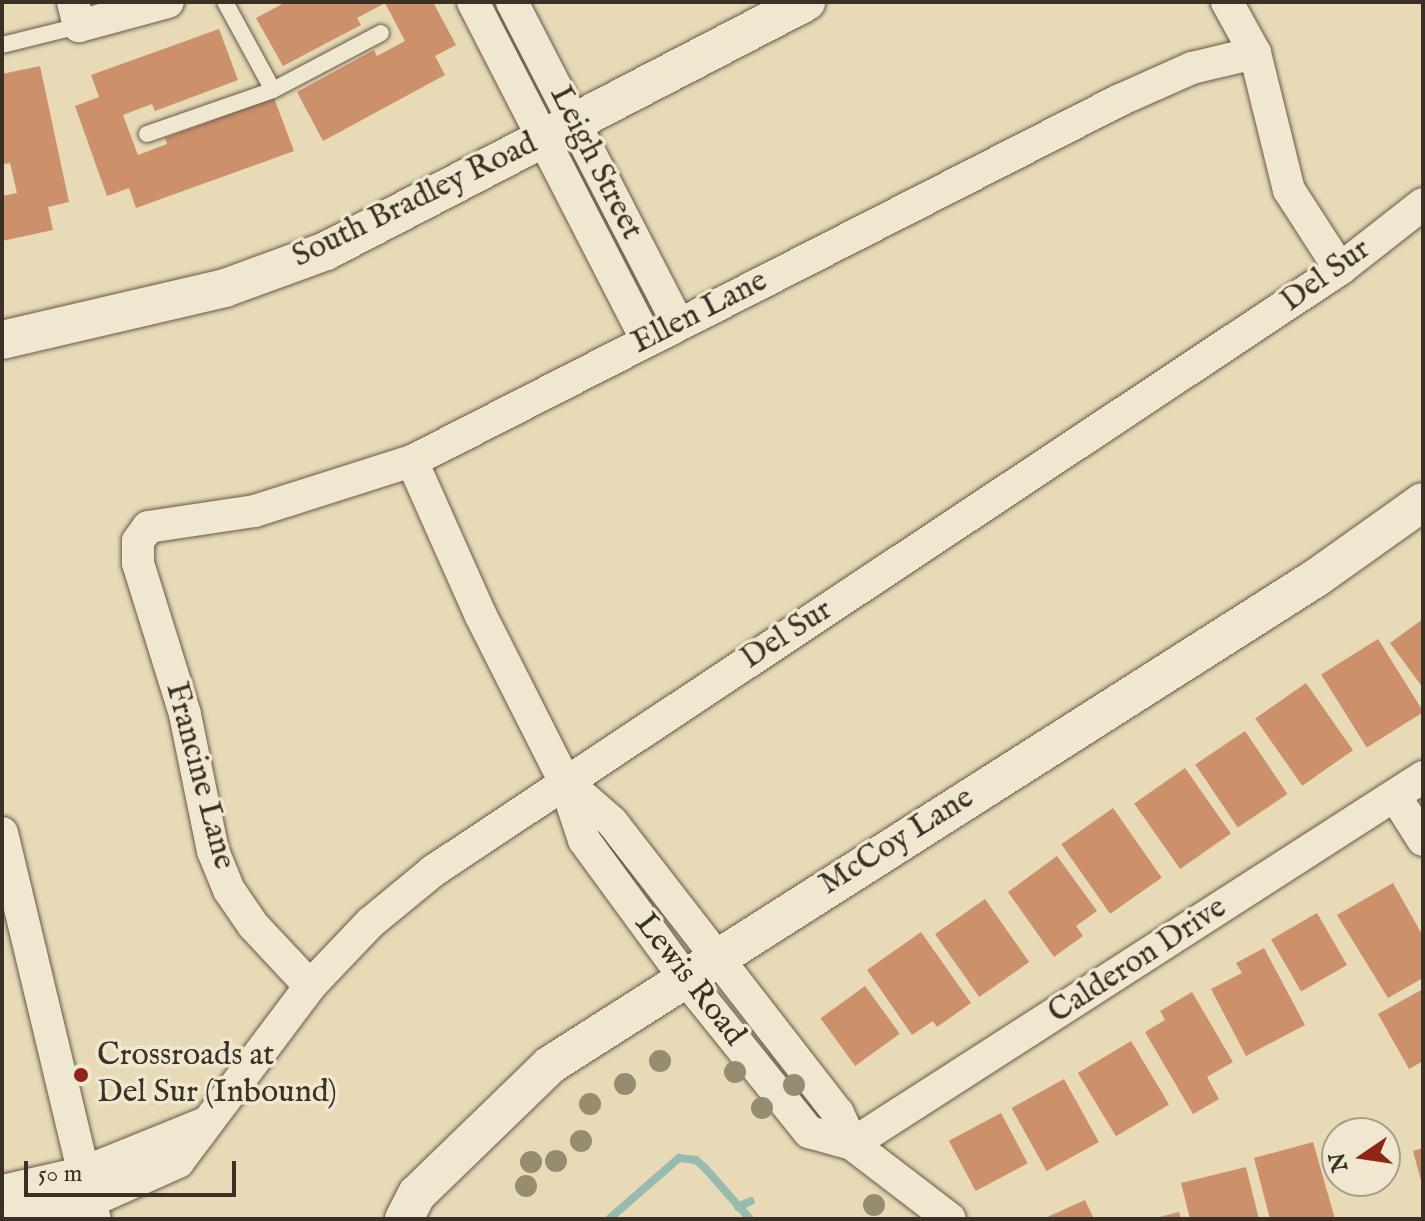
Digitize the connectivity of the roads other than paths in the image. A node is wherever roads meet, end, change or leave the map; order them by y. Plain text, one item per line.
1 (168, 2) edge
2 (225, 2) edge
3 (473, 2) edge
4 (512, 2) edge
5 (806, 2) edge
6 (1227, 2) edge
7 (1256, 2) edge
8 (76, 14) edge
9 (381, 33) dead end
10 (2, 45) edge
11 (1255, 53) junction
12 (273, 90) junction
13 (559, 130) junction
14 (147, 134) dead end
15 (1423, 204) edge
16 (1340, 269) junction
17 (678, 324) junction
18 (2, 340) edge
19 (647, 340) junction
20 (412, 461) junction
21 (1423, 502) edge
22 (138, 541) joint
23 (1423, 777) edge
24 (564, 780) junction
25 (1395, 796) junction
26 (2, 833) edge
27 (1423, 840) edge
28 (716, 957) junction
29 (685, 978) junction
30 (310, 986) junction
31 (852, 1144) junction
32 (2, 1191) edge
33 (89, 1198) edge
34 (14, 1219) edge
35 (404, 1219) edge
36 (950, 1219) edge

1 - 8 street
2 - 12 lane
3 - 13 street, Leigh Street
4 - 13 street, Leigh Street
5 - 13 street, South Bradley Road
6 - 11 street
7 - 11 street
8 - 10 lane
9 - 12 lane
11 - 16 street
11 - 17 street, Ellen Lane
12 - 14 lane
13 - 17 street, Leigh Street
13 - 18 street, South Bradley Road
13 - 19 street, Leigh Street
15 - 16 street, Del Sur
16 - 24 street, Del Sur
17 - 19 street, Ellen Lane
19 - 20 street, Ellen Lane
20 - 22 street, Ellen Lane
20 - 24 street, Lewis Road
21 - 28 street, McCoy Lane
22 - 30 street, Francine Lane
23 - 25 street, Calderon Drive
24 - 28 street, Lewis Road
24 - 29 street, Lewis Road
24 - 30 street, Del Sur
25 - 27 street
25 - 31 street, Calderon Drive
26 - 33 street
28 - 29 street, McCoy Lane
28 - 31 street, Lewis Road
29 - 31 street, Lewis Road
29 - 35 street, McCoy Lane
30 - 33 street, Del Sur
31 - 36 street, Lewis Road
32 - 33 street, Del Sur
33 - 34 street, Del Sur

